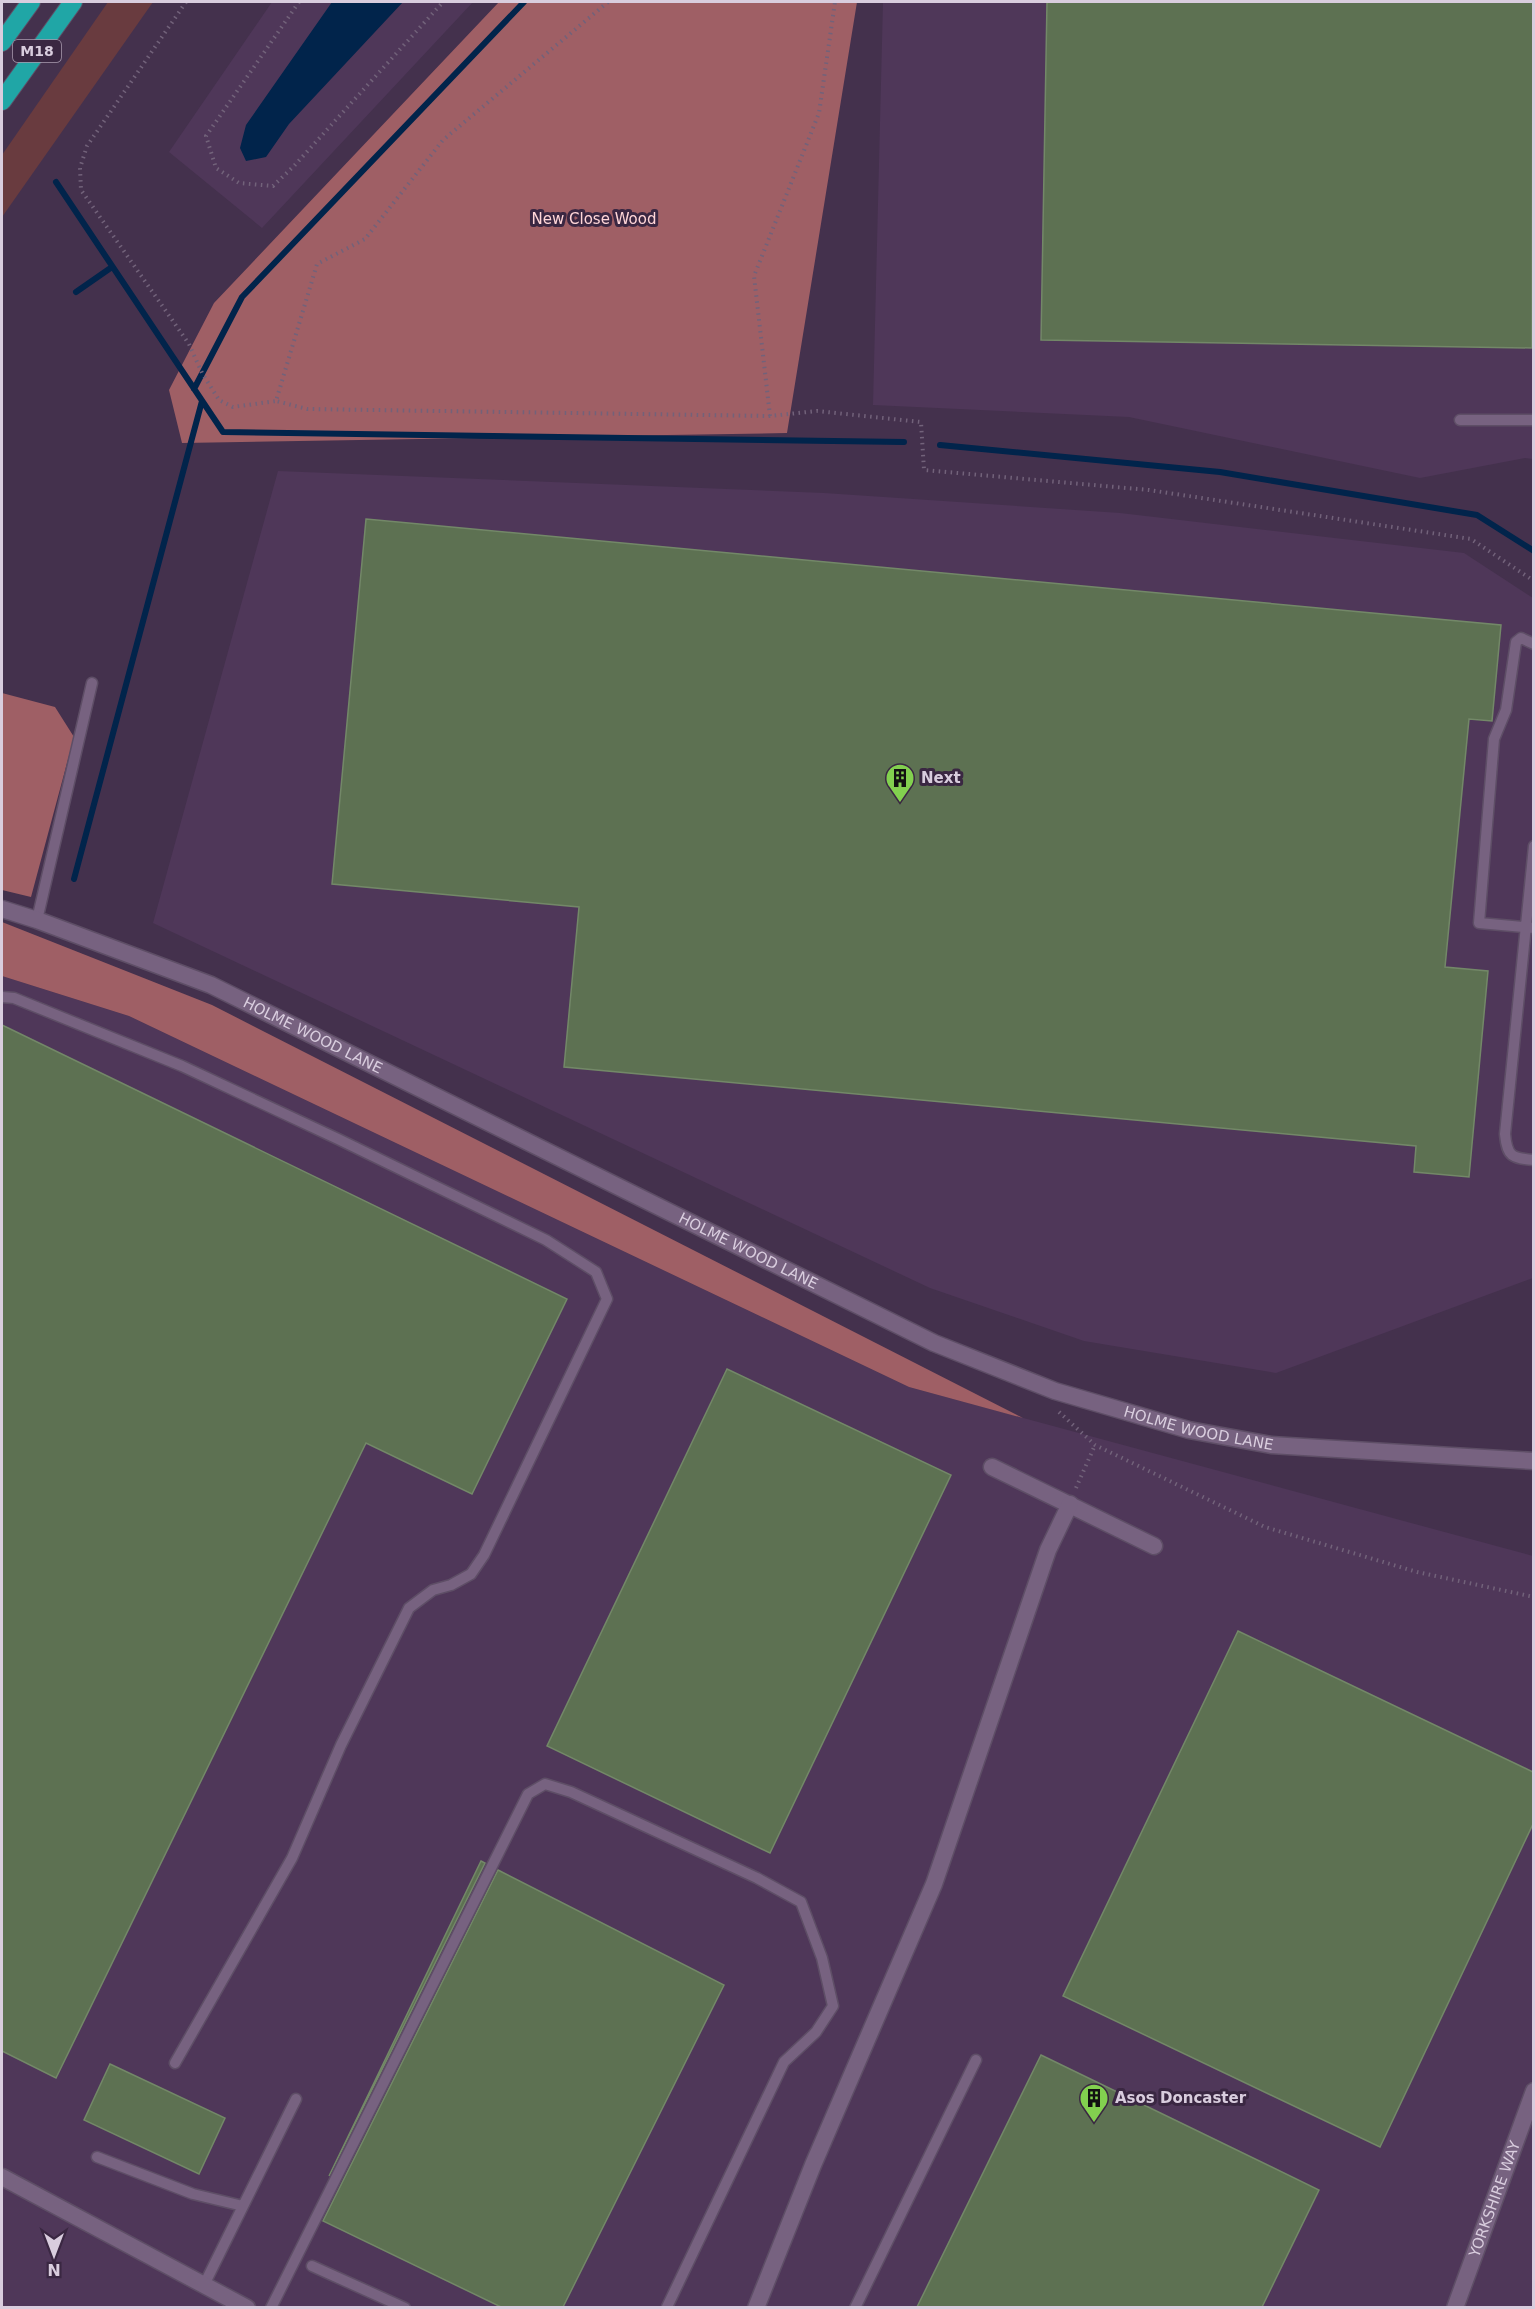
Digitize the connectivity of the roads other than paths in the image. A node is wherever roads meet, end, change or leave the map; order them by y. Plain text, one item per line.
1 (31, 2) edge
2 (73, 2) edge
3 (2, 42) edge
4 (2, 101) edge
5 (1460, 420) dead end
6 (1533, 420) edge
7 (1533, 644) edge
8 (92, 683) dead end
9 (1533, 846) edge
10 (2, 909) edge
11 (37, 920) junction
12 (1530, 928) edge
13 (2, 997) edge
14 (1533, 1160) edge
15 (1533, 1461) edge
16 (992, 1467) dead end
17 (1070, 1504) junction
18 (1154, 1546) dead end
19 (976, 2060) dead end
20 (175, 2063) dead end
21 (1533, 2091) edge
22 (296, 2099) dead end
23 (97, 2157) dead end
24 (2, 2177) edge
25 (243, 2206) junction
26 (312, 2266) dead end
27 (204, 2285) junction
28 (247, 2307) edge
29 (272, 2307) edge
30 (405, 2307) edge
31 (667, 2307) edge
32 (756, 2307) edge
33 (855, 2307) edge
34 (1457, 2307) edge

1 - 3 highway, M18
2 - 4 highway, M18
5 - 6 lane
7 - 12 lane
8 - 11 lane
9 - 12 lane
10 - 11 street, HOLME WOOD LANE
11 - 15 street, HOLME WOOD LANE
12 - 14 lane
13 - 20 lane
16 - 17 street
17 - 18 street
17 - 32 street
19 - 33 lane
21 - 34 street, YORKSHIRE WAY
22 - 25 lane
23 - 25 lane
24 - 27 street
25 - 27 lane
26 - 30 lane
27 - 28 street
29 - 31 lane

